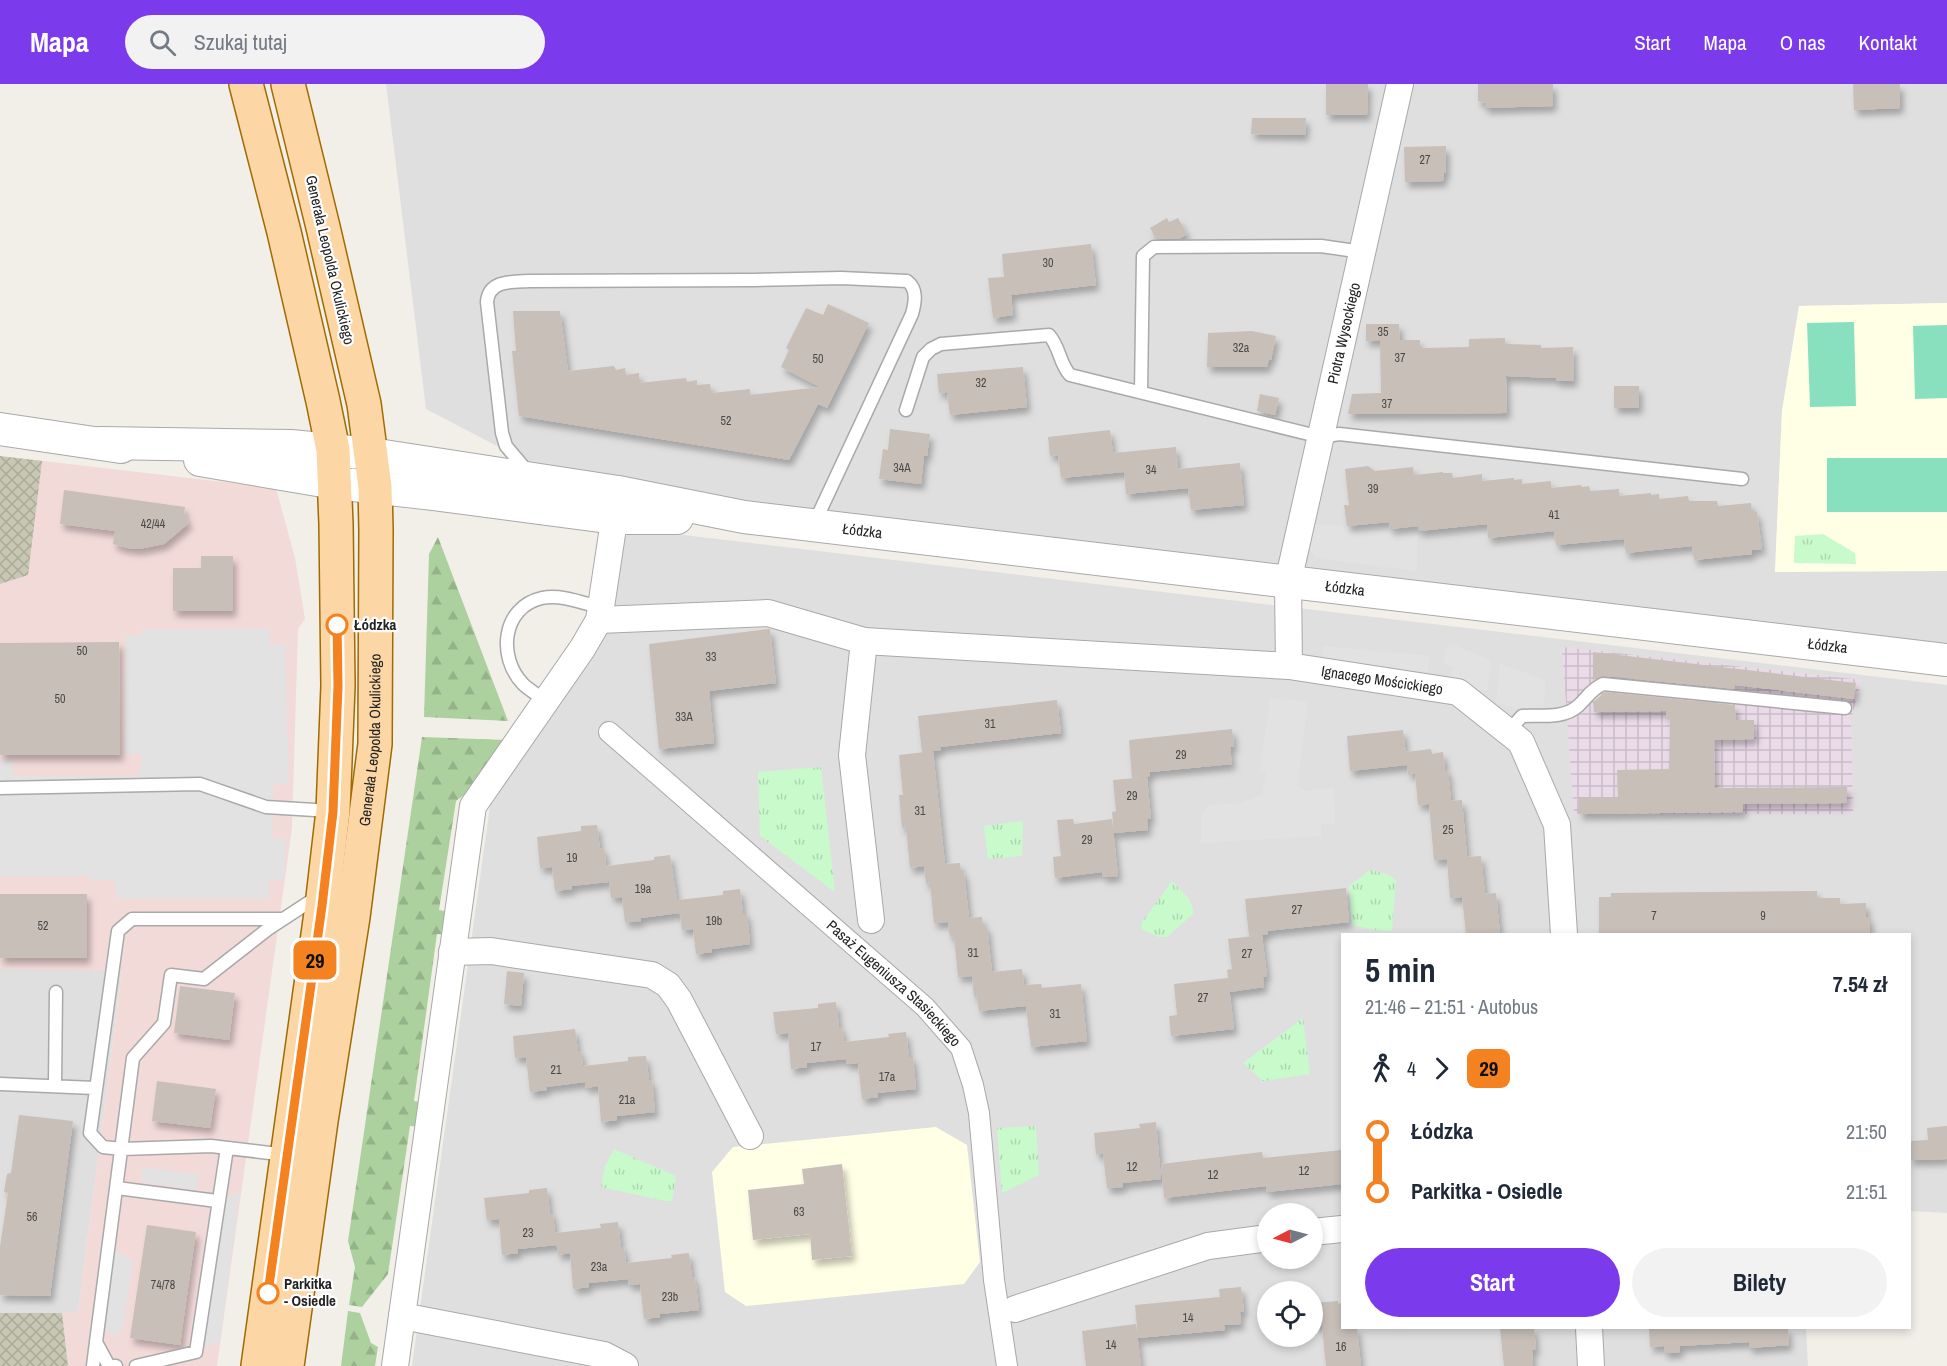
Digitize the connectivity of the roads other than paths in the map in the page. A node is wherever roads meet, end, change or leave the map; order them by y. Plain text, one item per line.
1 (246, 84) edge
2 (288, 84) edge
3 (1400, 84) edge
4 (1362, 252) junction
5 (1141, 392) junction
6 (906, 410) dead end
7 (0, 429) edge
8 (1321, 437) junction
9 (101, 443) junction
10 (333, 450) junction
11 (371, 454) junction
12 (534, 479) junction
13 (1742, 479) dead end
14 (335, 483) junction
15 (375, 487) junction
16 (616, 505) junction
17 (813, 525) junction
18 (1288, 582) junction
19 (601, 614) junction
20 (864, 641) junction
21 (1947, 660) edge
22 (1289, 666) junction
23 (546, 701) junction
24 (1845, 708) dead end
25 (609, 732) dead end
26 (1508, 732) junction
27 (0, 788) edge
28 (333, 812) junction
29 (323, 893) junction
30 (283, 919) junction
31 (871, 921) dead end
32 (1564, 933) edge
33 (452, 952) junction
34 (56, 992) dead end
35 (0, 1084) edge
36 (55, 1085) junction
37 (95, 1088) junction
38 (750, 1136) dead end
39 (226, 1148) junction
40 (122, 1149) junction
41 (288, 1155) junction
42 (117, 1188) junction
43 (217, 1201) junction
44 (1341, 1228) edge
45 (1323, 1231) edge
46 (1257, 1239) edge
47 (1015, 1309) dead end
48 (402, 1316) junction
49 (1589, 1329) edge
50 (96, 1342) junction
51 (196, 1352) junction
52 (93, 1366) edge
53 (116, 1366) edge
54 (136, 1366) edge
55 (189, 1366) edge
56 (258, 1366) edge
57 (287, 1366) edge
58 (395, 1366) edge
59 (625, 1366) edge
60 (1007, 1366) edge
61 (1591, 1366) edge

1 - 10 main road
2 - 11 main road, Generała Leopolda Okulickiego
3 - 4 street, Piotra Wysockiego
4 - 5 lane
4 - 8 street, Piotra Wysockiego
5 - 6 lane
5 - 8 lane
7 - 9 street, Łódzka
8 - 13 lane
8 - 18 street, Piotra Wysockiego
9 - 10 street, Łódzka
9 - 14 street, Łódzka
10 - 11 street, Łódzka
10 - 14 main road
11 - 12 street, Łódzka
11 - 15 main road, Generała Leopolda Okulickiego
12 - 16 street, Łódzka
12 - 17 lane
14 - 15 street, Łódzka
14 - 28 main road
15 - 16 street, Łódzka
15 - 57 main road, Generała Leopolda Okulickiego
16 - 17 street, Łódzka
16 - 19 street
17 - 18 street, Łódzka
18 - 21 street, Łódzka
18 - 22 street
19 - 20 street, Ignacego Mościckiego
19 - 23 street
19 - 23 lane
20 - 22 street, Ignacego Mościckiego
20 - 31 street
22 - 26 street, Ignacego Mościckiego
23 - 33 street
24 - 26 lane
25 - 60 street, Pasaż Eugeniusza Stasieckiego
26 - 32 street, Ignacego Mościckiego
27 - 28 lane
28 - 29 main road
29 - 30 lane
29 - 41 main road
30 - 37 lane
30 - 40 lane
33 - 38 street
33 - 48 street
34 - 36 lane
35 - 36 lane
36 - 37 lane
37 - 40 lane
39 - 40 lane
39 - 41 lane
39 - 43 lane
40 - 42 lane
41 - 56 main road
42 - 43 lane
42 - 50 lane
43 - 51 lane
44 - 45 street
46 - 47 street
48 - 58 street
48 - 59 street
49 - 61 street
50 - 52 lane
50 - 53 lane
51 - 54 lane
51 - 55 lane

